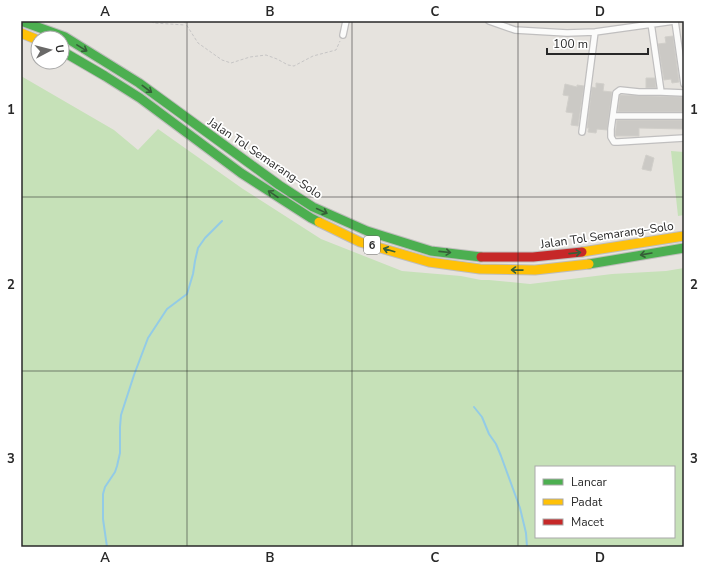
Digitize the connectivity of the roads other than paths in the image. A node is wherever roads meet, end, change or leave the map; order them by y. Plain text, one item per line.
1 (21, 21) edge
2 (346, 21) edge
3 (489, 21) edge
4 (675, 21) edge
5 (651, 24) junction
6 (595, 32) junction
7 (343, 35) road end
8 (70, 56) edge
9 (684, 84) edge
10 (661, 92) junction
11 (684, 93) edge
12 (613, 116) junction
13 (684, 116) edge
14 (582, 132) dead end
15 (684, 138) edge
16 (684, 236) edge
17 (684, 248) edge

1 -> 16 highway, Jalan Tol Semarang–Solo / 6
2 - 7 street
3 - 6 street
4 - 5 street
4 - 9 street
5 - 6 street
5 - 10 street
6 - 14 street
17 -> 8 highway, Jalan Tol Semarang–Solo / 6
10 - 11 street
10 - 12 street
12 - 13 street
12 - 15 street

